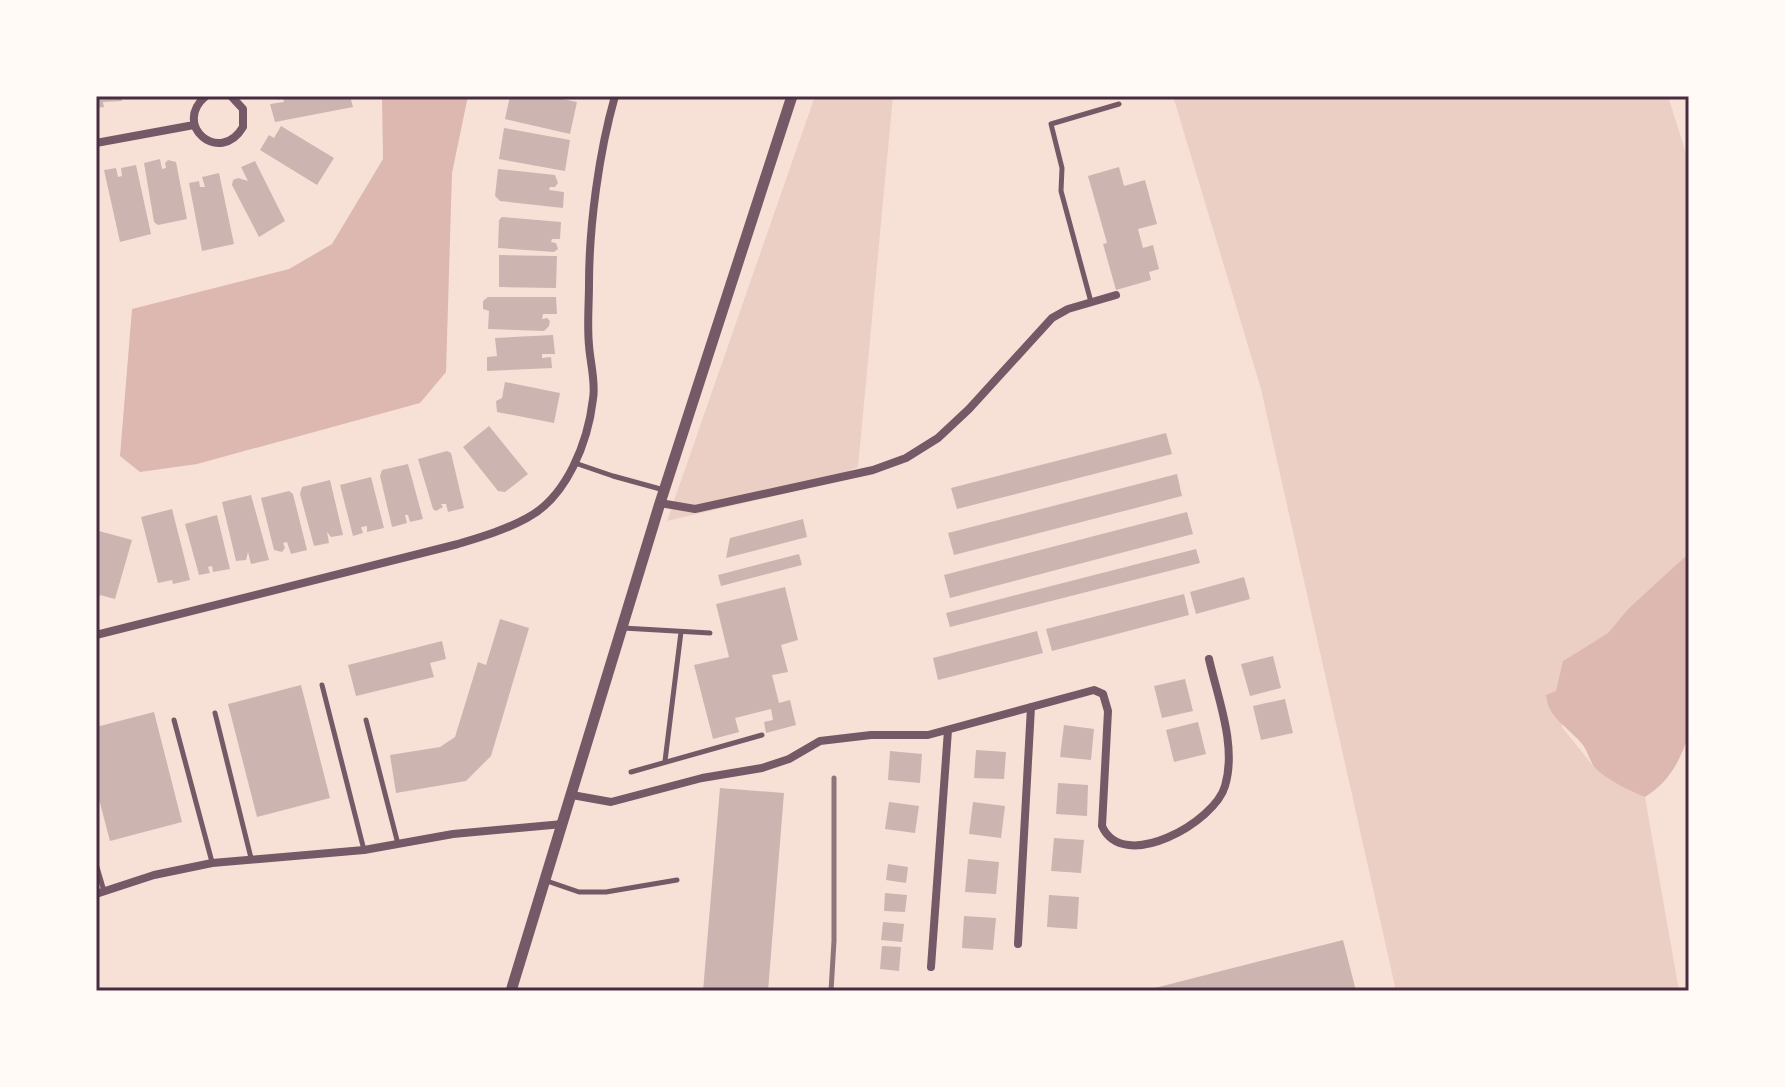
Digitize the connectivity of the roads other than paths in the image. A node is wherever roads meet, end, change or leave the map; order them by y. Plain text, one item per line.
1 (206, 96) edge
2 (231, 96) edge
3 (615, 96) edge
4 (792, 96) edge
5 (1119, 104) dead end
6 (194, 125) junction
7 (96, 143) edge
8 (1116, 295) dead end
9 (1091, 302) junction
10 (574, 462) junction
11 (664, 490) junction
12 (660, 503) junction
13 (622, 628) junction
14 (681, 632) junction
15 (710, 633) dead end
16 (96, 635) edge
17 (1209, 659) dead end
18 (322, 685) dead end
19 (1031, 707) junction
20 (215, 713) dead end
21 (174, 720) dead end
22 (366, 720) dead end
23 (948, 730) junction
24 (762, 735) dead end
25 (665, 761) junction
26 (631, 772) dead end
27 (572, 795) junction
28 (563, 824) junction
29 (398, 844) junction
30 (364, 850) junction
31 (251, 858) junction
32 (212, 863) junction
33 (96, 864) edge
34 (546, 880) junction
35 (677, 880) dead end
36 (100, 892) edge
37 (1018, 944) dead end
38 (931, 967) dead end
39 (511, 991) edge

1 - 6 street
2 - 6 street
3 - 10 street
4 - 11 street
5 - 9 lane
6 - 7 street
8 - 9 street
9 - 12 street
10 - 11 lane
10 - 16 street
11 - 12 street
12 - 13 street
13 - 14 lane
13 - 27 street
14 - 15 lane
14 - 25 lane
17 - 19 street
18 - 30 lane
19 - 23 street
19 - 37 street
20 - 31 lane
21 - 32 lane
22 - 29 lane
23 - 27 street
23 - 38 street
24 - 25 lane
25 - 26 lane
27 - 28 street
28 - 29 street
28 - 34 street
29 - 30 street
30 - 31 street
31 - 32 street
32 - 36 street
33 - 36 lane
34 - 35 lane
34 - 39 street

